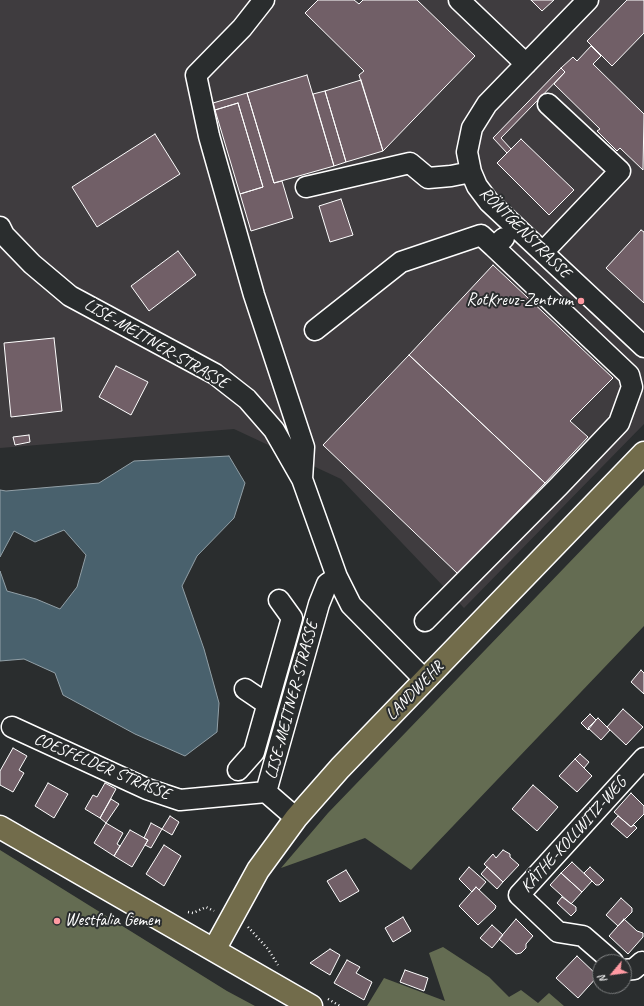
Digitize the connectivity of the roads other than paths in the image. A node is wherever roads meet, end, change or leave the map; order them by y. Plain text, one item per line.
1 (264, 0) edge
2 (459, 0) edge
3 (588, 0) edge
4 (526, 64) junction
5 (548, 104) dead end
6 (471, 172) junction
7 (306, 187) dead end
8 (515, 227) junction
9 (1, 234) edge
10 (494, 247) junction
11 (543, 252) junction
12 (315, 330) dead end
13 (644, 347) edge
14 (644, 453) edge
15 (302, 479) junction
16 (337, 577) junction
17 (279, 600) dead end
18 (425, 621) dead end
19 (425, 680) junction
20 (245, 689) dead end
21 (265, 711) junction
22 (285, 724) junction
23 (12, 727) dead end
24 (644, 758) edge
25 (238, 770) dead end
26 (266, 792) junction
27 (296, 818) junction
28 (0, 827) edge
29 (214, 950) junction
30 (604, 954) edge
31 (643, 961) edge
32 (632, 969) edge
33 (311, 1006) edge

1 - 15 street
2 - 4 street
3 - 4 street, RÖNTGENSTRASSE
4 - 6 street, RÖNTGENSTRASSE
5 - 11 street
6 - 7 street
6 - 8 street, RÖNTGENSTRASSE
8 - 10 street
8 - 11 street, RÖNTGENSTRASSE
9 - 15 street, LISE-MEITNER-STRASSE
10 - 12 street
10 - 18 street
11 - 13 street, RÖNTGENSTRASSE
14 - 19 main road, LANDWEHR
15 - 16 street, LISE-MEITNER-STRASSE
16 - 19 street, LISE-MEITNER-STRASSE
16 - 22 street, LISE-MEITNER-STRASSE
17 - 21 street
19 - 27 main road, LANDWEHR
20 - 21 street
21 - 22 street
21 - 25 street
22 - 26 street, LISE-MEITNER-STRASSE
23 - 26 street, COESFELDER STRASSE
24 - 30 street, KÄTHE-KOLLWITZ-WEG
26 - 27 street, LISE-MEITNER-STRASSE
27 - 29 main road, LANDWEHR
28 - 29 main road
29 - 33 main road
31 - 32 street

